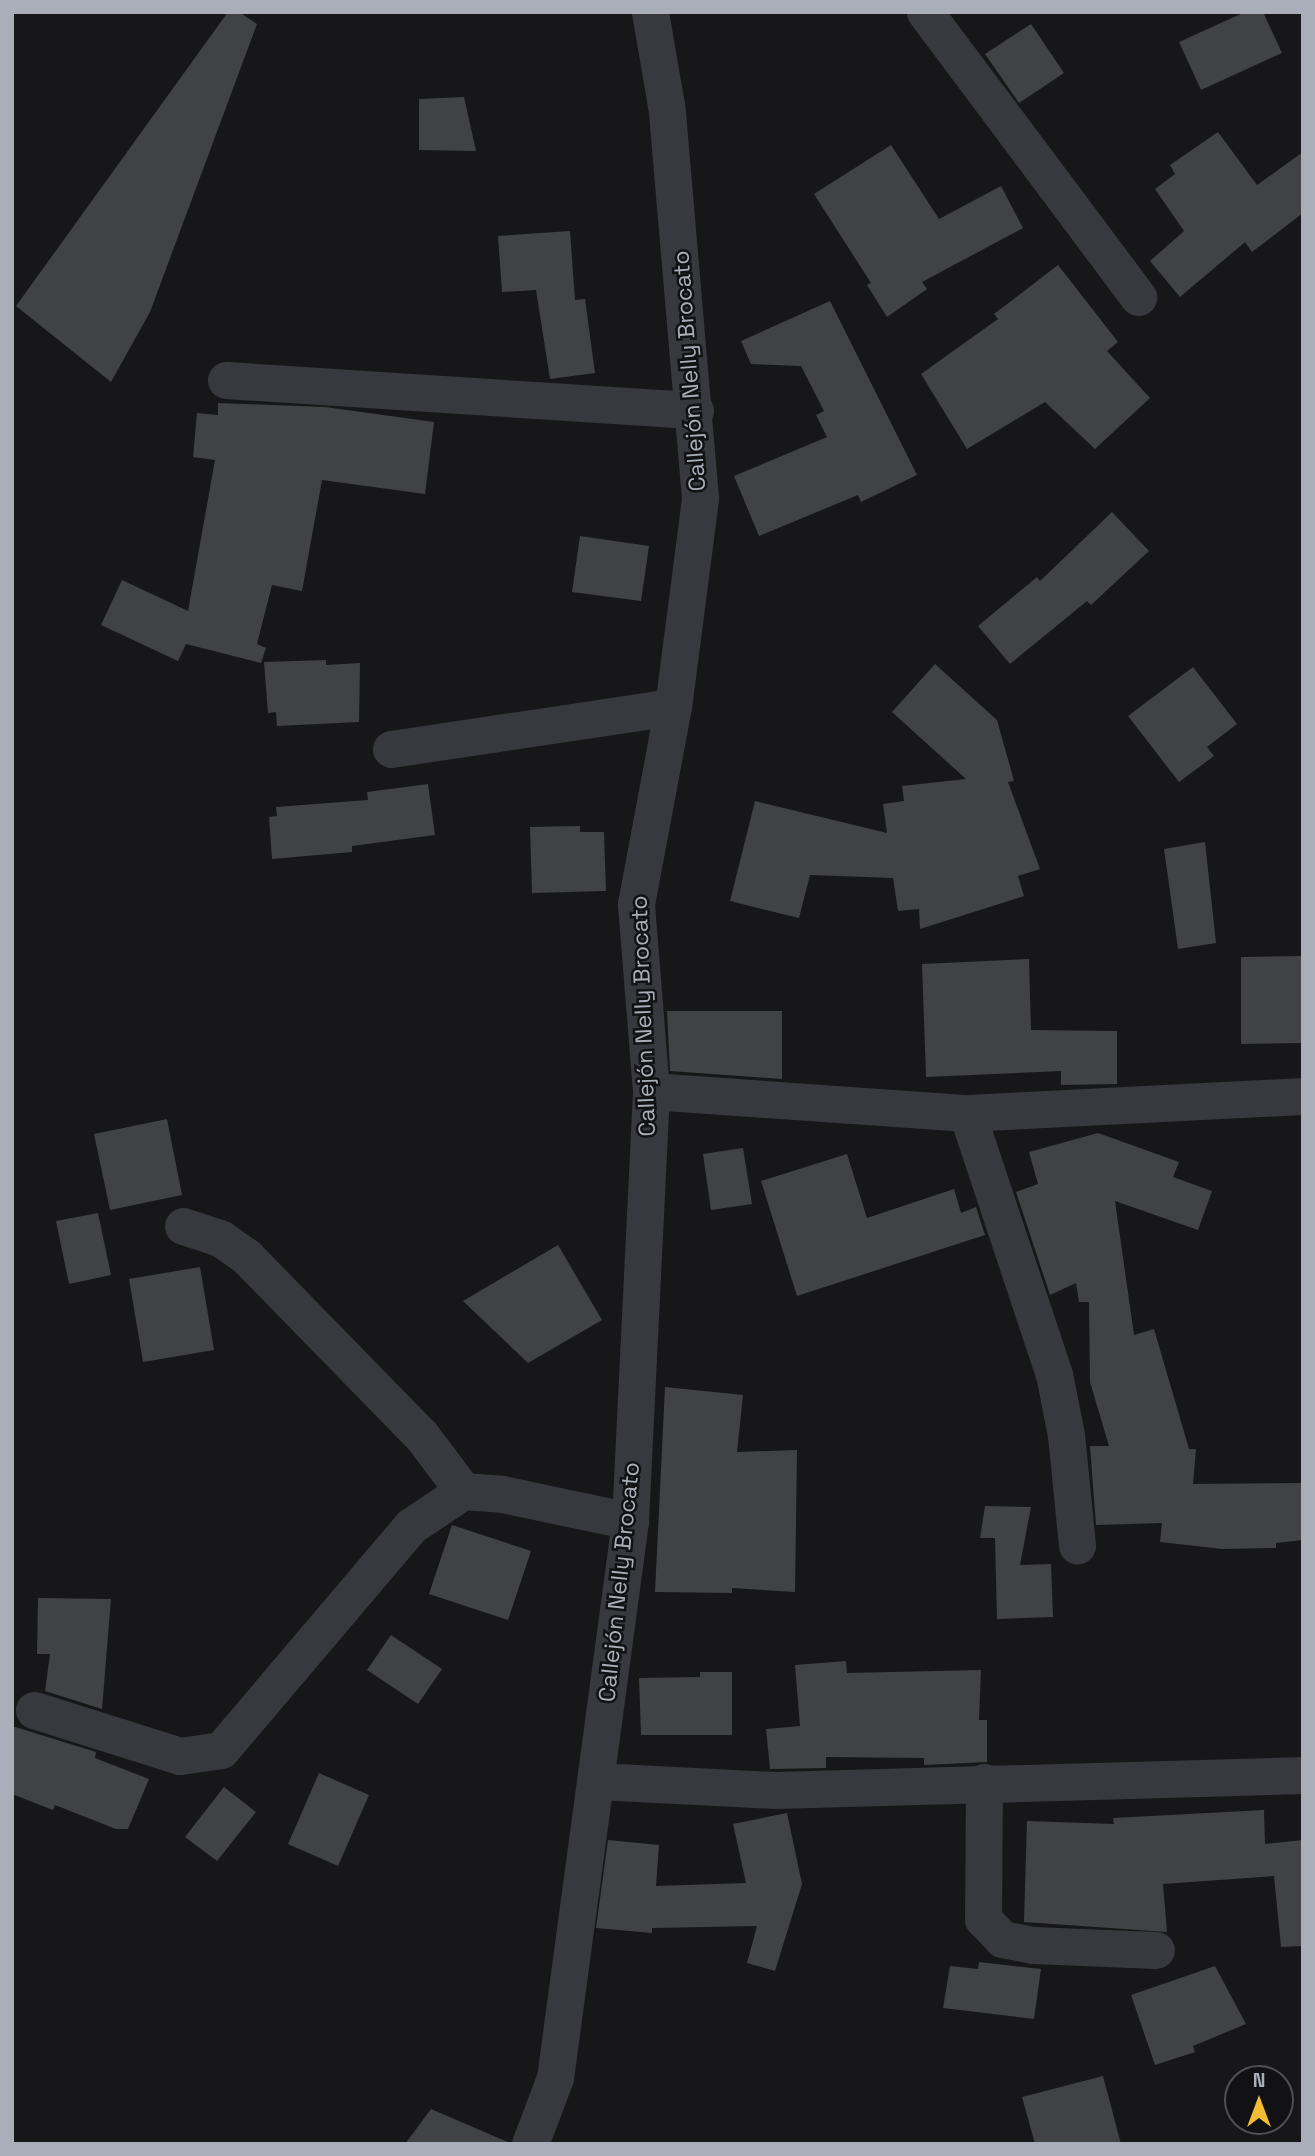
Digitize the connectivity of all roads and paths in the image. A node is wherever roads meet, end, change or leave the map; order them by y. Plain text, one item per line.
1 (650, 12) edge
2 (925, 12) edge
3 (1139, 297) dead end
4 (226, 380) dead end
5 (695, 410) junction
6 (673, 707) junction
7 (391, 749) dead end
8 (651, 1091) junction
9 (1303, 1096) edge
10 (967, 1114) junction
11 (183, 1226) dead end
12 (463, 1491) junction
13 (630, 1521) junction
14 (1077, 1545) dead end
15 (34, 1710) dead end
16 (1303, 1774) edge
17 (597, 1781) junction
18 (984, 1783) junction
19 (1156, 1950) dead end
20 (530, 2144) edge

1 - 5 street, Callejón Nelly Brocato
2 - 3 street
4 - 5 street
5 - 6 street, Callejón Nelly Brocato
6 - 7 street
6 - 8 street, Callejón Nelly Brocato
8 - 10 street
8 - 13 street, Callejón Nelly Brocato
9 - 10 street
10 - 14 street
11 - 12 street
12 - 13 street
12 - 15 street
13 - 17 street, Callejón Nelly Brocato
16 - 18 street
17 - 18 street
17 - 20 street, Callejón Nelly Brocato
18 - 19 street

